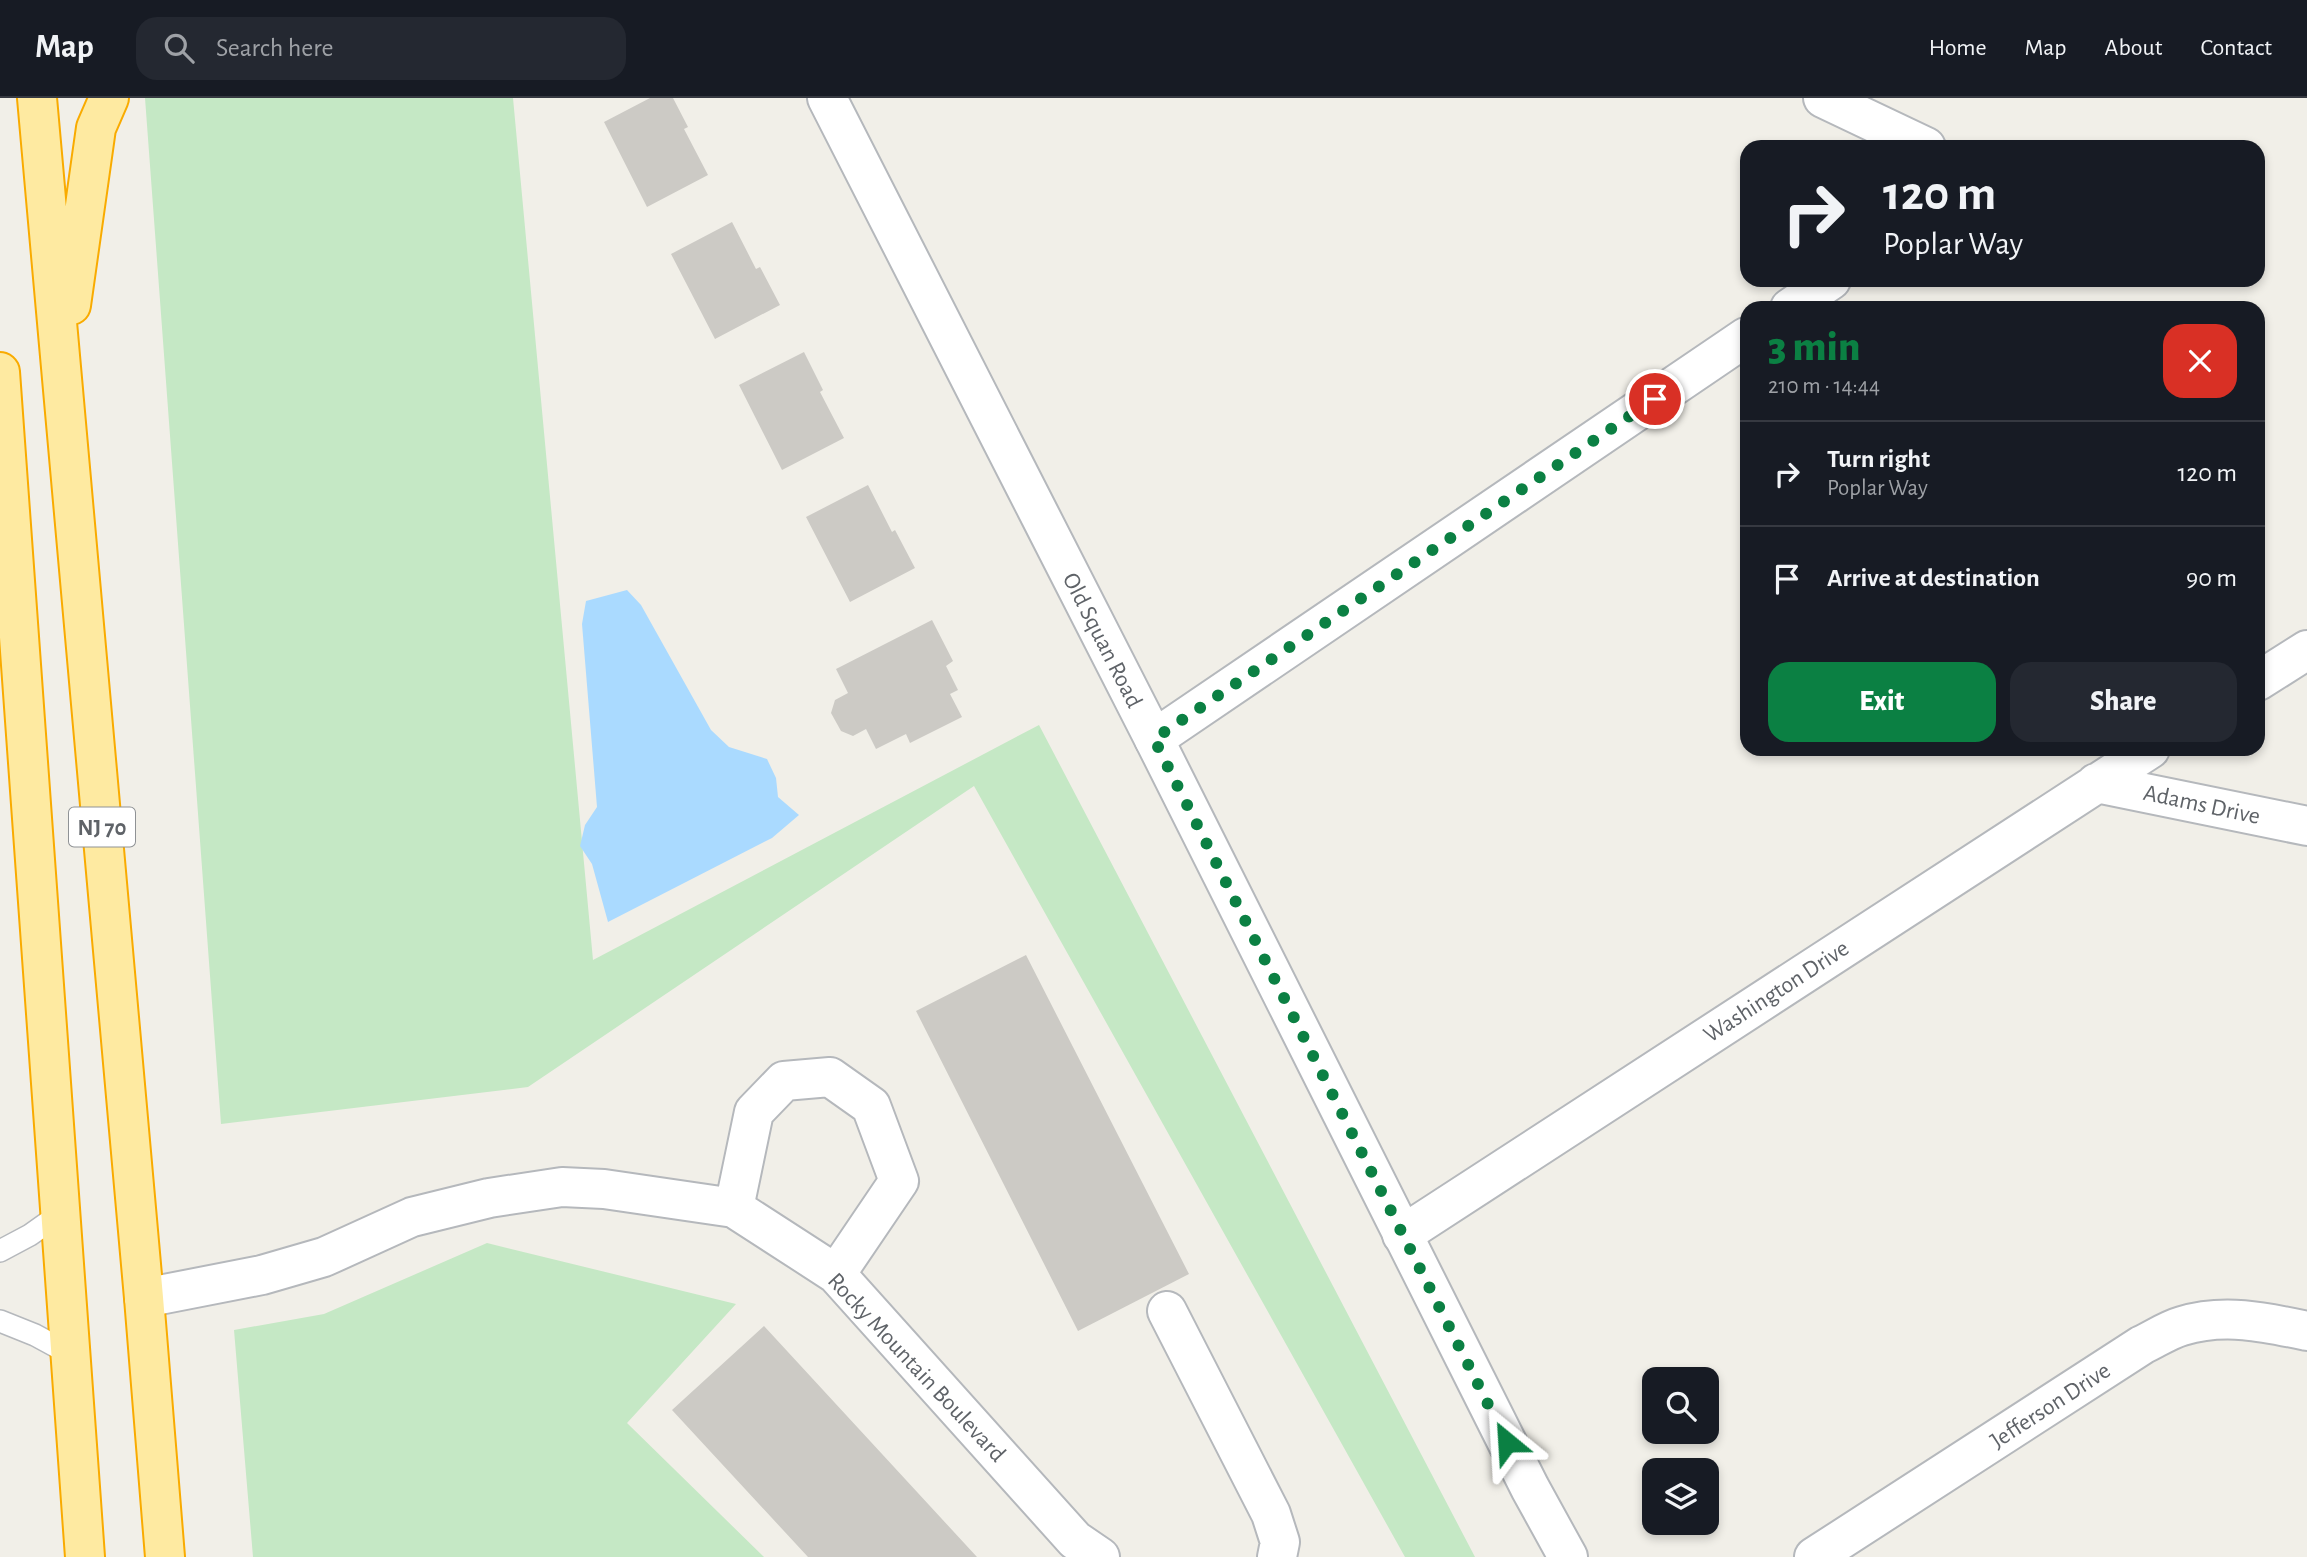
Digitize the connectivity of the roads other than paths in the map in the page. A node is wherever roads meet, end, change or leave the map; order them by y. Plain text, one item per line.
1 (37, 98) edge
2 (109, 98) edge
3 (827, 98) edge
4 (1823, 98) edge
5 (1911, 140) edge
6 (1821, 287) edge
7 (1800, 301) edge
8 (1740, 341) edge
9 (61, 370) junction
10 (0, 372) edge
11 (2307, 650) edge
12 (2265, 677) edge
13 (1154, 739) junction
14 (2139, 756) edge
15 (2096, 783) junction
16 (2307, 826) edge
17 (734, 1208) junction
18 (61, 1213) junction
19 (1402, 1235) junction
20 (0, 1251) edge
21 (836, 1274) junction
22 (144, 1298) junction
23 (1167, 1311) dead end
24 (0, 1321) edge
25 (2307, 1331) edge
26 (70, 1353) junction
27 (85, 1557) edge
28 (165, 1557) edge
29 (1100, 1557) edge
30 (1277, 1557) edge
31 (1568, 1557) edge
32 (1814, 1557) edge

1 - 9 highway, NJ 70
2 - 9 highway
3 - 13 street, Old Squan Road
4 - 5 street
6 - 7 street
8 - 13 street
9 - 22 highway, NJ 70
10 - 18 highway, NJ 70
11 - 12 street
13 - 19 street, Old Squan Road
14 - 15 street, Washington Drive
15 - 16 street, Adams Drive
15 - 19 street, Washington Drive
17 - 21 street, Rocky Mountain Boulevard
17 - 21 street
17 - 22 street, Rocky Mountain Boulevard
18 - 20 lane
18 - 26 highway, NJ 70
19 - 31 street, Old Squan Road
21 - 29 street, Rocky Mountain Boulevard
22 - 28 highway, NJ 70
23 - 30 street
24 - 26 lane
25 - 32 street, Jefferson Drive
26 - 27 highway, NJ 70

